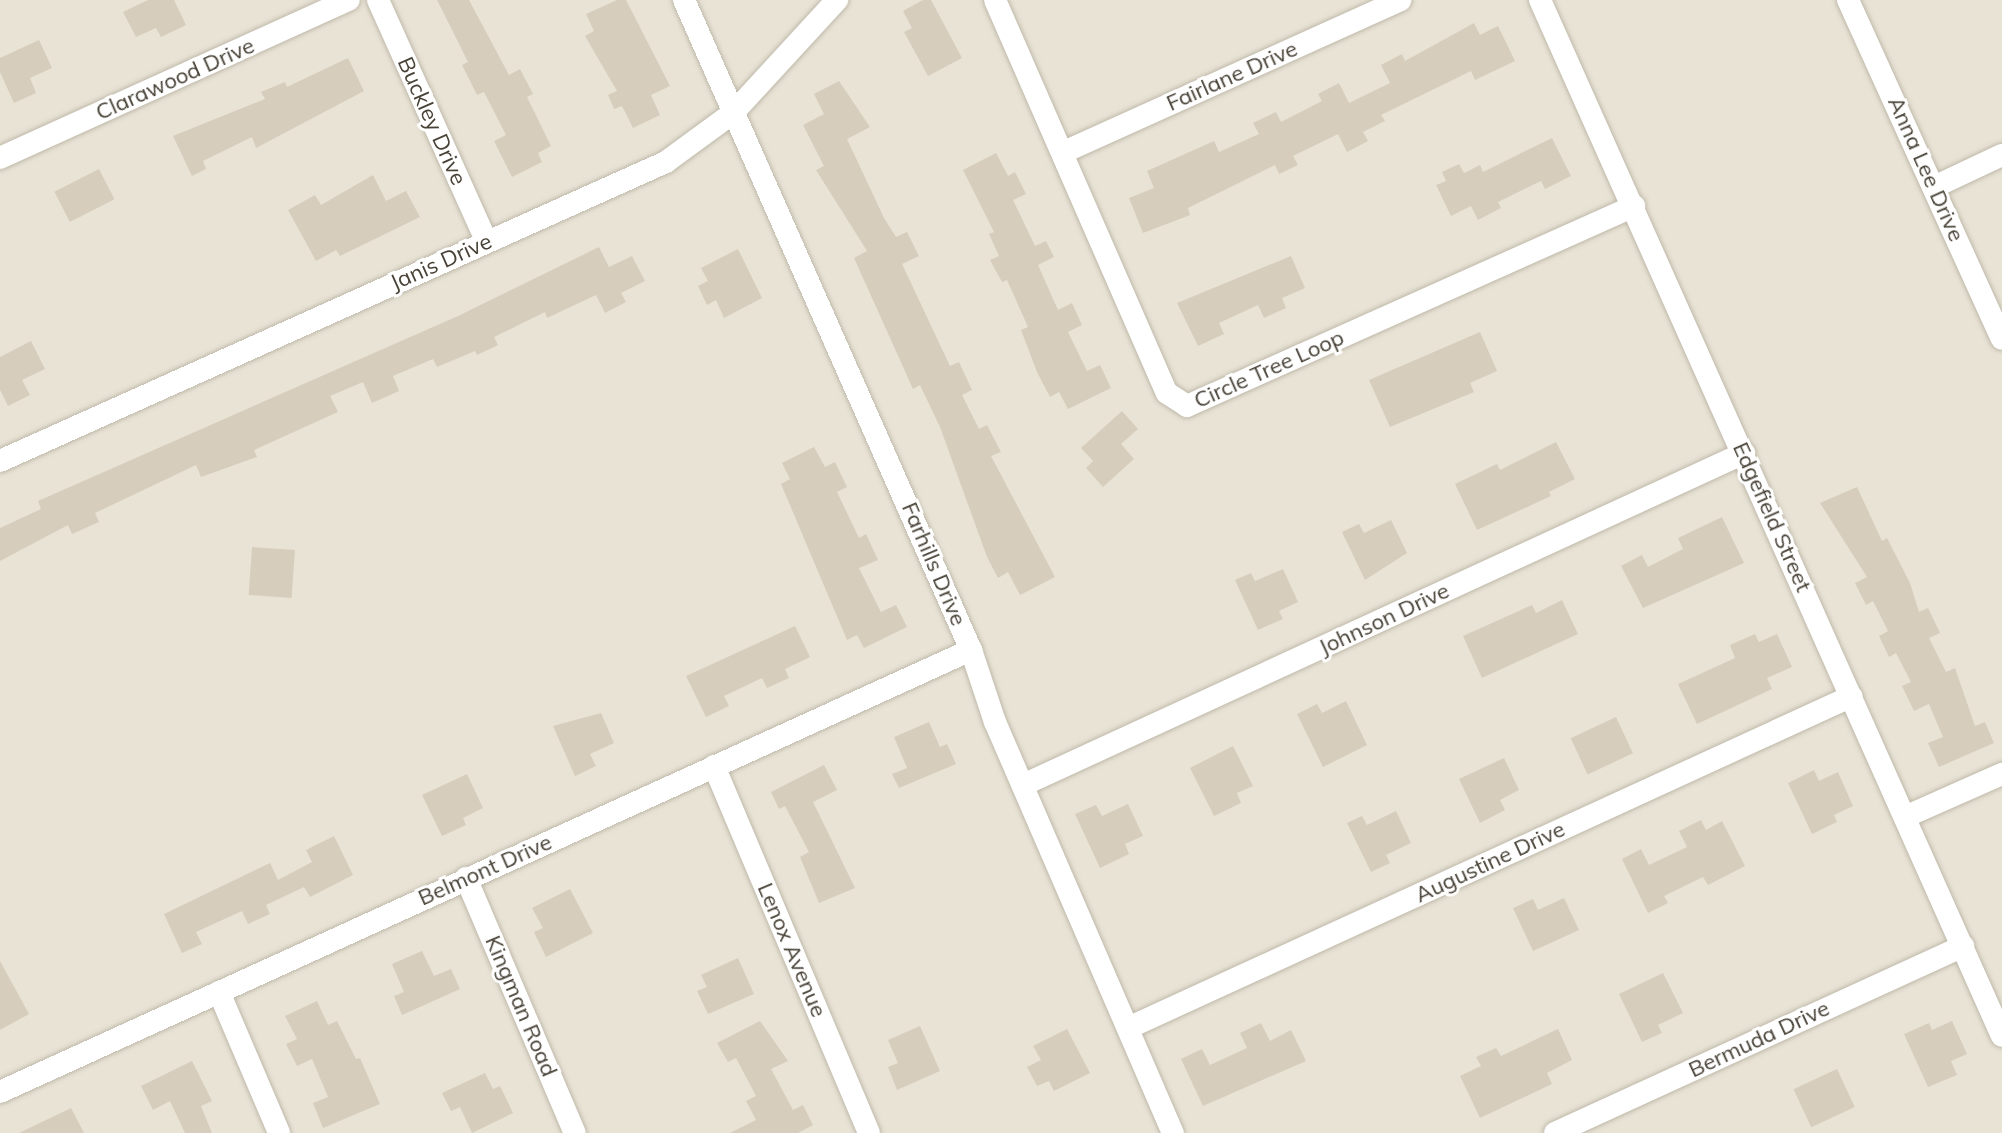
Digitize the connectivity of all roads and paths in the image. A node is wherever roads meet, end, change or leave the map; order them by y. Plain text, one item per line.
1 (349, 0) edge
2 (378, 0) edge
3 (684, 0) edge
4 (837, 0) edge
5 (995, 0) edge
6 (1400, 0) edge
7 (1540, 0) edge
8 (1848, 0) edge
9 (733, 113) junction
10 (1064, 152) junction
11 (2002, 155) edge
12 (0, 158) edge
13 (1934, 187) junction
14 (1634, 206) junction
15 (487, 242) junction
16 (2002, 339) edge
17 (1744, 453) junction
18 (0, 461) edge
19 (971, 650) junction
20 (1852, 696) junction
21 (714, 766) junction
22 (2002, 774) edge
23 (1023, 785) junction
24 (1907, 816) junction
25 (466, 878) junction
26 (1963, 946) junction
27 (219, 992) junction
28 (1128, 1028) junction
29 (2002, 1036) edge
30 (0, 1092) edge
31 (279, 1133) edge
32 (575, 1133) edge
33 (869, 1133) edge
34 (1173, 1133) edge
35 (1555, 1133) edge

1 - 12 street, Clarawood Drive
2 - 15 street, Buckley Drive
3 - 9 street, Farhills Drive
4 - 9 street, Janis Drive
5 - 10 street, Circle Tree Loop
6 - 10 street, Fairlane Drive
7 - 14 street, Edgefield Street
8 - 13 street, Anna Lee Drive
9 - 15 street, Janis Drive
9 - 19 street, Farhills Drive
10 - 14 street, Circle Tree Loop
11 - 13 street
13 - 16 street, Anna Lee Drive
14 - 17 street, Edgefield Street
15 - 18 street, Janis Drive
17 - 20 street, Edgefield Street
17 - 23 street, Johnson Drive
19 - 21 street, Belmont Drive
19 - 23 street, Farhills Drive
20 - 24 street, Edgefield Street
20 - 28 street, Augustine Drive
21 - 25 street, Belmont Drive
21 - 33 street, Lenox Avenue
22 - 24 street
23 - 28 street, Farhills Drive
24 - 26 street, Edgefield Street
25 - 27 street, Belmont Drive
25 - 32 street, Kingman Road
26 - 29 street, Edgefield Street
26 - 35 street, Bermuda Drive
27 - 30 street, Belmont Drive
27 - 31 street
28 - 34 street, Farhills Drive

